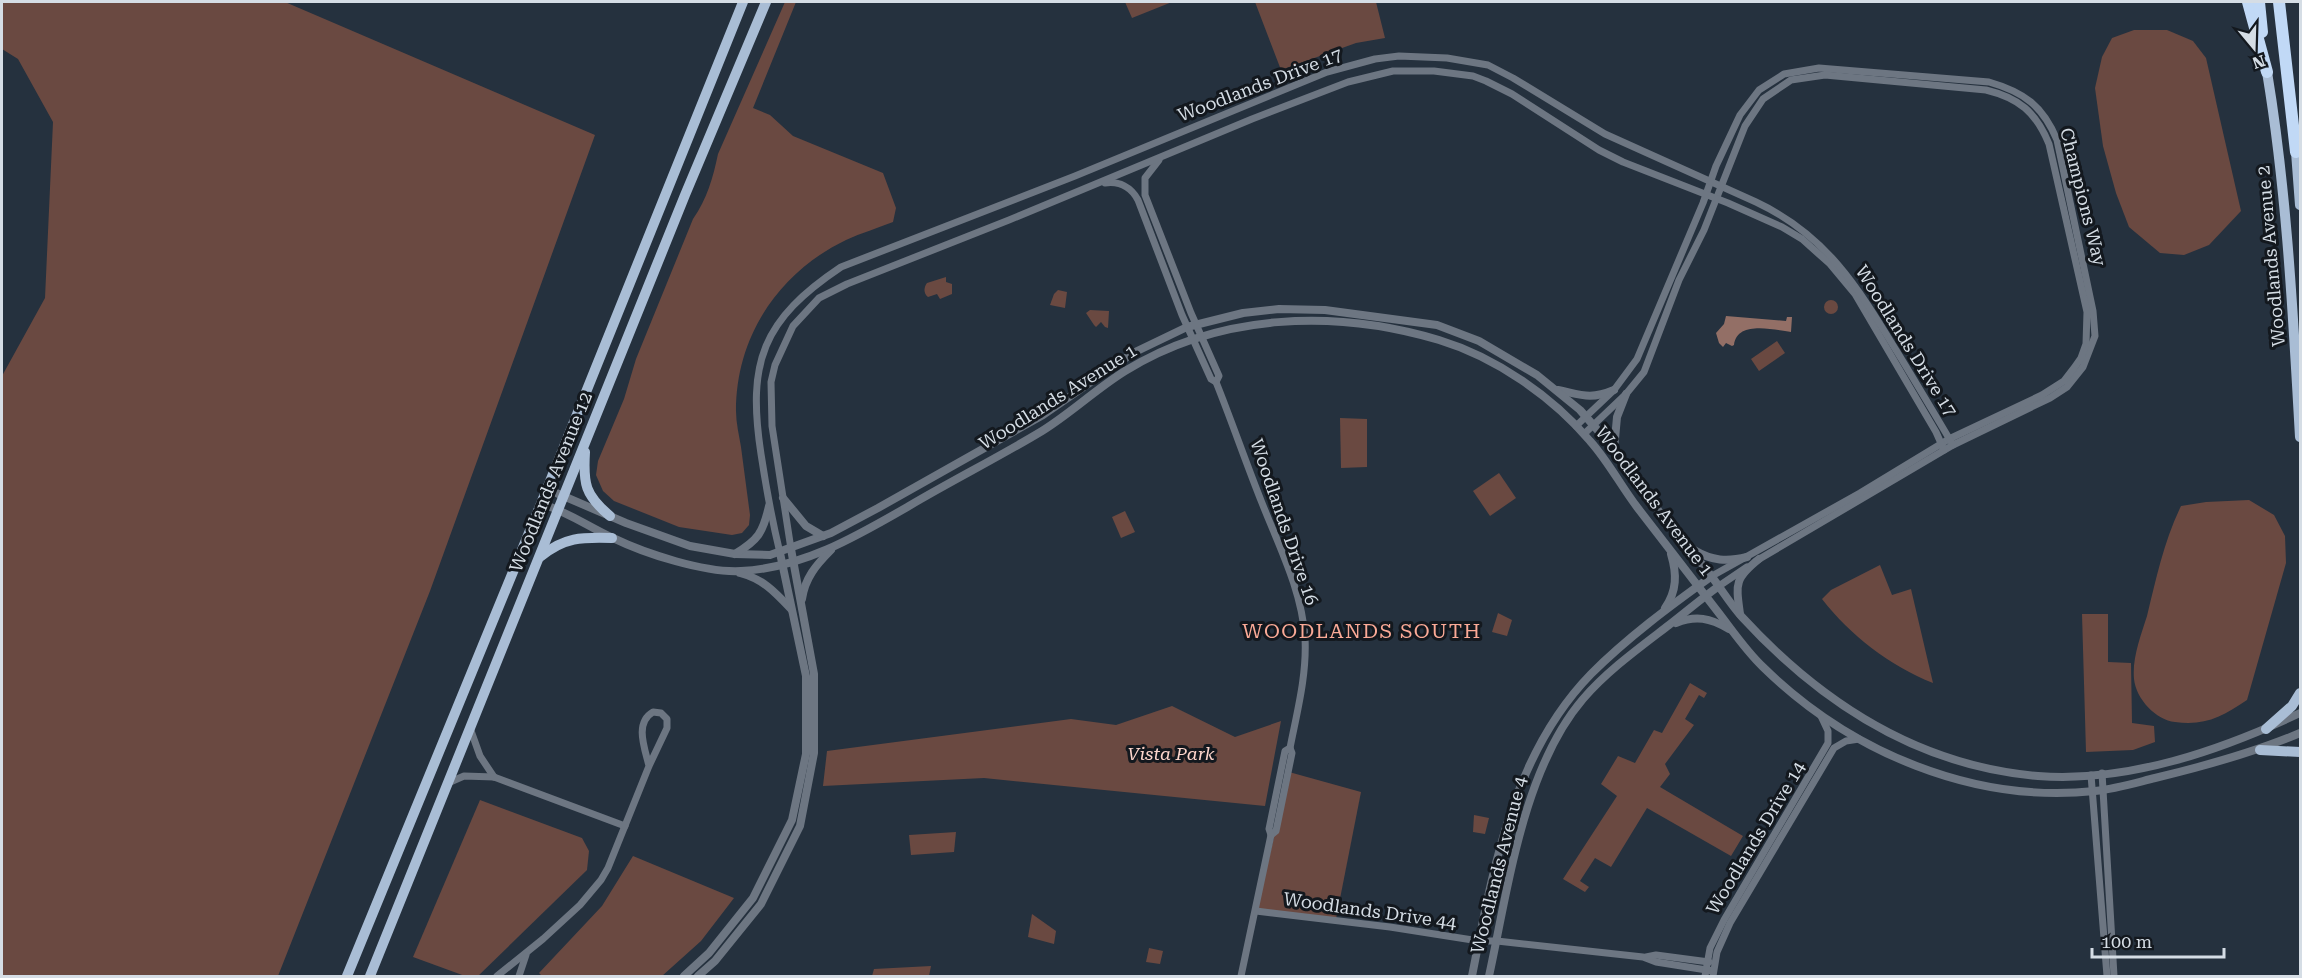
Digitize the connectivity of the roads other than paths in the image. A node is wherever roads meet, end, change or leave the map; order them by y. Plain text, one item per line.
1 (742, 2) edge
2 (766, 2) edge
3 (2248, 2) edge
4 (2259, 2) edge
5 (2279, 2) edge
6 (2286, 2) edge
7 (2267, 72) junction
8 (2296, 152) junction
9 (1164, 155) junction
10 (1710, 183) junction
11 (1092, 185) junction
12 (1721, 187) junction
13 (1706, 194) junction
14 (1717, 198) junction
15 (2301, 205) edge
16 (1196, 324) junction
17 (1187, 327) junction
18 (1202, 337) junction
19 (1193, 340) junction
20 (1216, 382) junction
21 (1554, 389) junction
22 (1614, 390) junction
23 (1626, 394) junction
24 (1586, 417) junction
25 (1576, 426) junction
26 (1594, 426) junction
27 (1584, 434) junction
28 (2301, 437) edge
29 (586, 440) junction
30 (1951, 442) junction
31 (1943, 447) junction
32 (1614, 450) junction
33 (962, 476) junction
34 (926, 481) junction
35 (547, 489) junction
36 (564, 495) junction
37 (783, 498) junction
38 (540, 503) junction
39 (769, 506) junction
40 (1656, 508) junction
41 (559, 509) junction
42 (610, 516) junction
43 (1652, 526) junction
44 (824, 536) junction
45 (612, 538) junction
46 (1688, 547) junction
47 (1669, 548) junction
48 (791, 549) junction
49 (831, 550) junction
50 (780, 552) junction
51 (735, 554) junction
52 (540, 557) junction
53 (1747, 557) junction
54 (1759, 559) junction
55 (793, 562) junction
56 (783, 565) junction
57 (736, 572) junction
58 (1712, 576) junction
59 (1698, 586) junction
60 (1719, 586) junction
61 (1705, 596) junction
62 (796, 609) junction
63 (1659, 615) junction
64 (1740, 615) junction
65 (1660, 632) junction
66 (1735, 634) junction
67 (2301, 693) edge
68 (2301, 713) edge
69 (1821, 716) junction
70 (470, 728) junction
71 (2266, 729) junction
72 (2301, 734) edge
73 (1859, 739) junction
74 (2260, 750) junction
75 (2301, 753) edge
76 (649, 766) junction
77 (2102, 773) junction
78 (2091, 775) junction
79 (494, 777) junction
80 (448, 783) junction
81 (2104, 790) junction
82 (2092, 792) junction
83 (625, 826) junction
84 (1256, 911) junction
85 (1479, 941) junction
86 (1497, 941) junction
87 (526, 955) junction
88 (1709, 969) edge
89 (347, 976) edge
90 (370, 976) edge
91 (497, 976) edge
92 (519, 976) edge
93 (684, 976) edge
94 (699, 976) edge
95 (1241, 976) edge
96 (1472, 976) edge
97 (1489, 976) edge
98 (2107, 976) edge
99 (2114, 976) edge

1 - 35 main road, Woodlands Avenue 12
2 - 29 main road, Woodlands Avenue 12
3 - 7 highway
4 - 7 highway
5 - 8 highway
6 - 8 highway
7 - 28 main road, Woodlands Avenue 2
8 - 15 main road, Woodlands Avenue 2
9 - 11 street, Woodlands Drive 17
9 - 13 street, Woodlands Drive 17
9 - 16 street, Woodlands Drive 16
10 - 12 street, Woodlands Drive 17
10 - 13 street, Champions Way
10 - 30 street, Champions Way
10 - 39 street, Woodlands Drive 17
11 - 17 street, Woodlands Drive 16
11 - 37 street, Woodlands Drive 17
12 - 14 street, Champions Way
12 - 30 street, Woodlands Drive 17
12 - 30 street, Champions Way
13 - 14 street, Woodlands Drive 17
13 - 22 street, Champions Way
14 - 23 street, Champions Way
14 - 31 street, Woodlands Drive 17
16 - 17 street, Woodlands Avenue 1
16 - 18 street, Woodlands Drive 16
16 - 21 street, Woodlands Avenue 1
17 - 19 street, Woodlands Drive 16
17 - 34 street, Woodlands Avenue 1
18 - 19 street, Woodlands Avenue 1
18 - 20 street, Woodlands Drive 16
18 - 25 street, Woodlands Avenue 1
19 - 20 street, Woodlands Drive 16
19 - 33 street, Woodlands Avenue 1
20 - 84 street, Woodlands Drive 16
21 - 22 street
21 - 24 street, Woodlands Avenue 1
22 - 24 street, Champions Way
23 - 26 street, Champions Way
23 - 32 street
24 - 25 street, Champions Way
24 - 26 street, Woodlands Avenue 1
25 - 27 street, Woodlands Avenue 1
26 - 27 street, Champions Way
26 - 32 street, Woodlands Avenue 1
27 - 43 street, Woodlands Avenue 1
29 - 36 main road, Woodlands Avenue 12
29 - 42 main road
30 - 31 street, Champions Way
31 - 53 street, Champions Way
31 - 54 street, Champions Way
32 - 40 street, Woodlands Avenue 1
33 - 34 street
33 - 49 street, Woodlands Avenue 1
34 - 44 street, Woodlands Avenue 1
35 - 36 street, Woodlands Avenue 1
35 - 38 main road, Woodlands Avenue 12
36 - 41 main road, Woodlands Avenue 12
36 - 42 street, Woodlands Avenue 1
37 - 44 street
37 - 48 street, Woodlands Drive 17
38 - 41 street, Woodlands Avenue 1
38 - 89 main road, Woodlands Avenue 12
39 - 50 street, Woodlands Drive 17
39 - 51 street
40 - 43 street
40 - 46 street, Woodlands Avenue 1
41 - 45 street, Woodlands Avenue 1
41 - 52 main road, Woodlands Avenue 12
42 - 51 street, Woodlands Avenue 1
43 - 47 street, Woodlands Avenue 1
44 - 48 street, Woodlands Avenue 1
45 - 52 main road
45 - 57 street, Woodlands Avenue 1
46 - 53 street
46 - 58 street, Woodlands Avenue 1
47 - 59 street, Woodlands Avenue 1
47 - 63 street
48 - 50 street, Woodlands Avenue 1
48 - 55 street
49 - 55 street, Woodlands Avenue 1
49 - 62 street
50 - 51 street, Woodlands Avenue 1
50 - 56 street
52 - 70 main road, Woodlands Avenue 12
53 - 58 street, Champions Way
54 - 60 street, Champions Way
54 - 64 street
55 - 56 street, Woodlands Avenue 1
55 - 62 street
56 - 57 street, Woodlands Avenue 1
56 - 62 street
57 - 62 street
58 - 59 street, Woodlands Avenue 4
58 - 60 street, Woodlands Avenue 1
59 - 61 street, Woodlands Avenue 1
59 - 63 street, Woodlands Avenue 4
60 - 61 street, Woodlands Avenue 4
60 - 64 street, Woodlands Avenue 1
61 - 65 street, Woodlands Avenue 4
61 - 66 street, Woodlands Avenue 1
62 - 93 street
62 - 94 street
63 - 85 street, Woodlands Avenue 4
64 - 78 street, Woodlands Avenue 1
65 - 66 street
65 - 86 street, Woodlands Avenue 4
66 - 69 street, Woodlands Avenue 1
67 - 71 main road
68 - 71 street, Woodlands Avenue 1
69 - 73 street, Woodlands Avenue 1
69 - 88 street, Woodlands Drive 14
70 - 79 street
70 - 80 main road, Woodlands Avenue 12
71 - 77 street, Woodlands Avenue 1
72 - 74 street, Woodlands Avenue 1
73 - 82 street, Woodlands Avenue 1
73 - 88 street, Woodlands Drive 14
74 - 75 main road
74 - 81 street, Woodlands Avenue 1
76 - 76 street
76 - 83 street
77 - 78 street, Woodlands Avenue 1
77 - 81 street
78 - 82 street
79 - 80 street
79 - 83 street
80 - 90 main road, Woodlands Avenue 12
81 - 82 street, Woodlands Avenue 1
81 - 99 street
82 - 98 street
83 - 87 street
84 - 85 street, Woodlands Drive 44
84 - 95 street, Woodlands Drive 16
85 - 86 street, Woodlands Drive 44
85 - 96 street, Woodlands Avenue 4
86 - 88 street, Woodlands Drive 44
86 - 97 street, Woodlands Avenue 4
87 - 91 street
87 - 92 street

